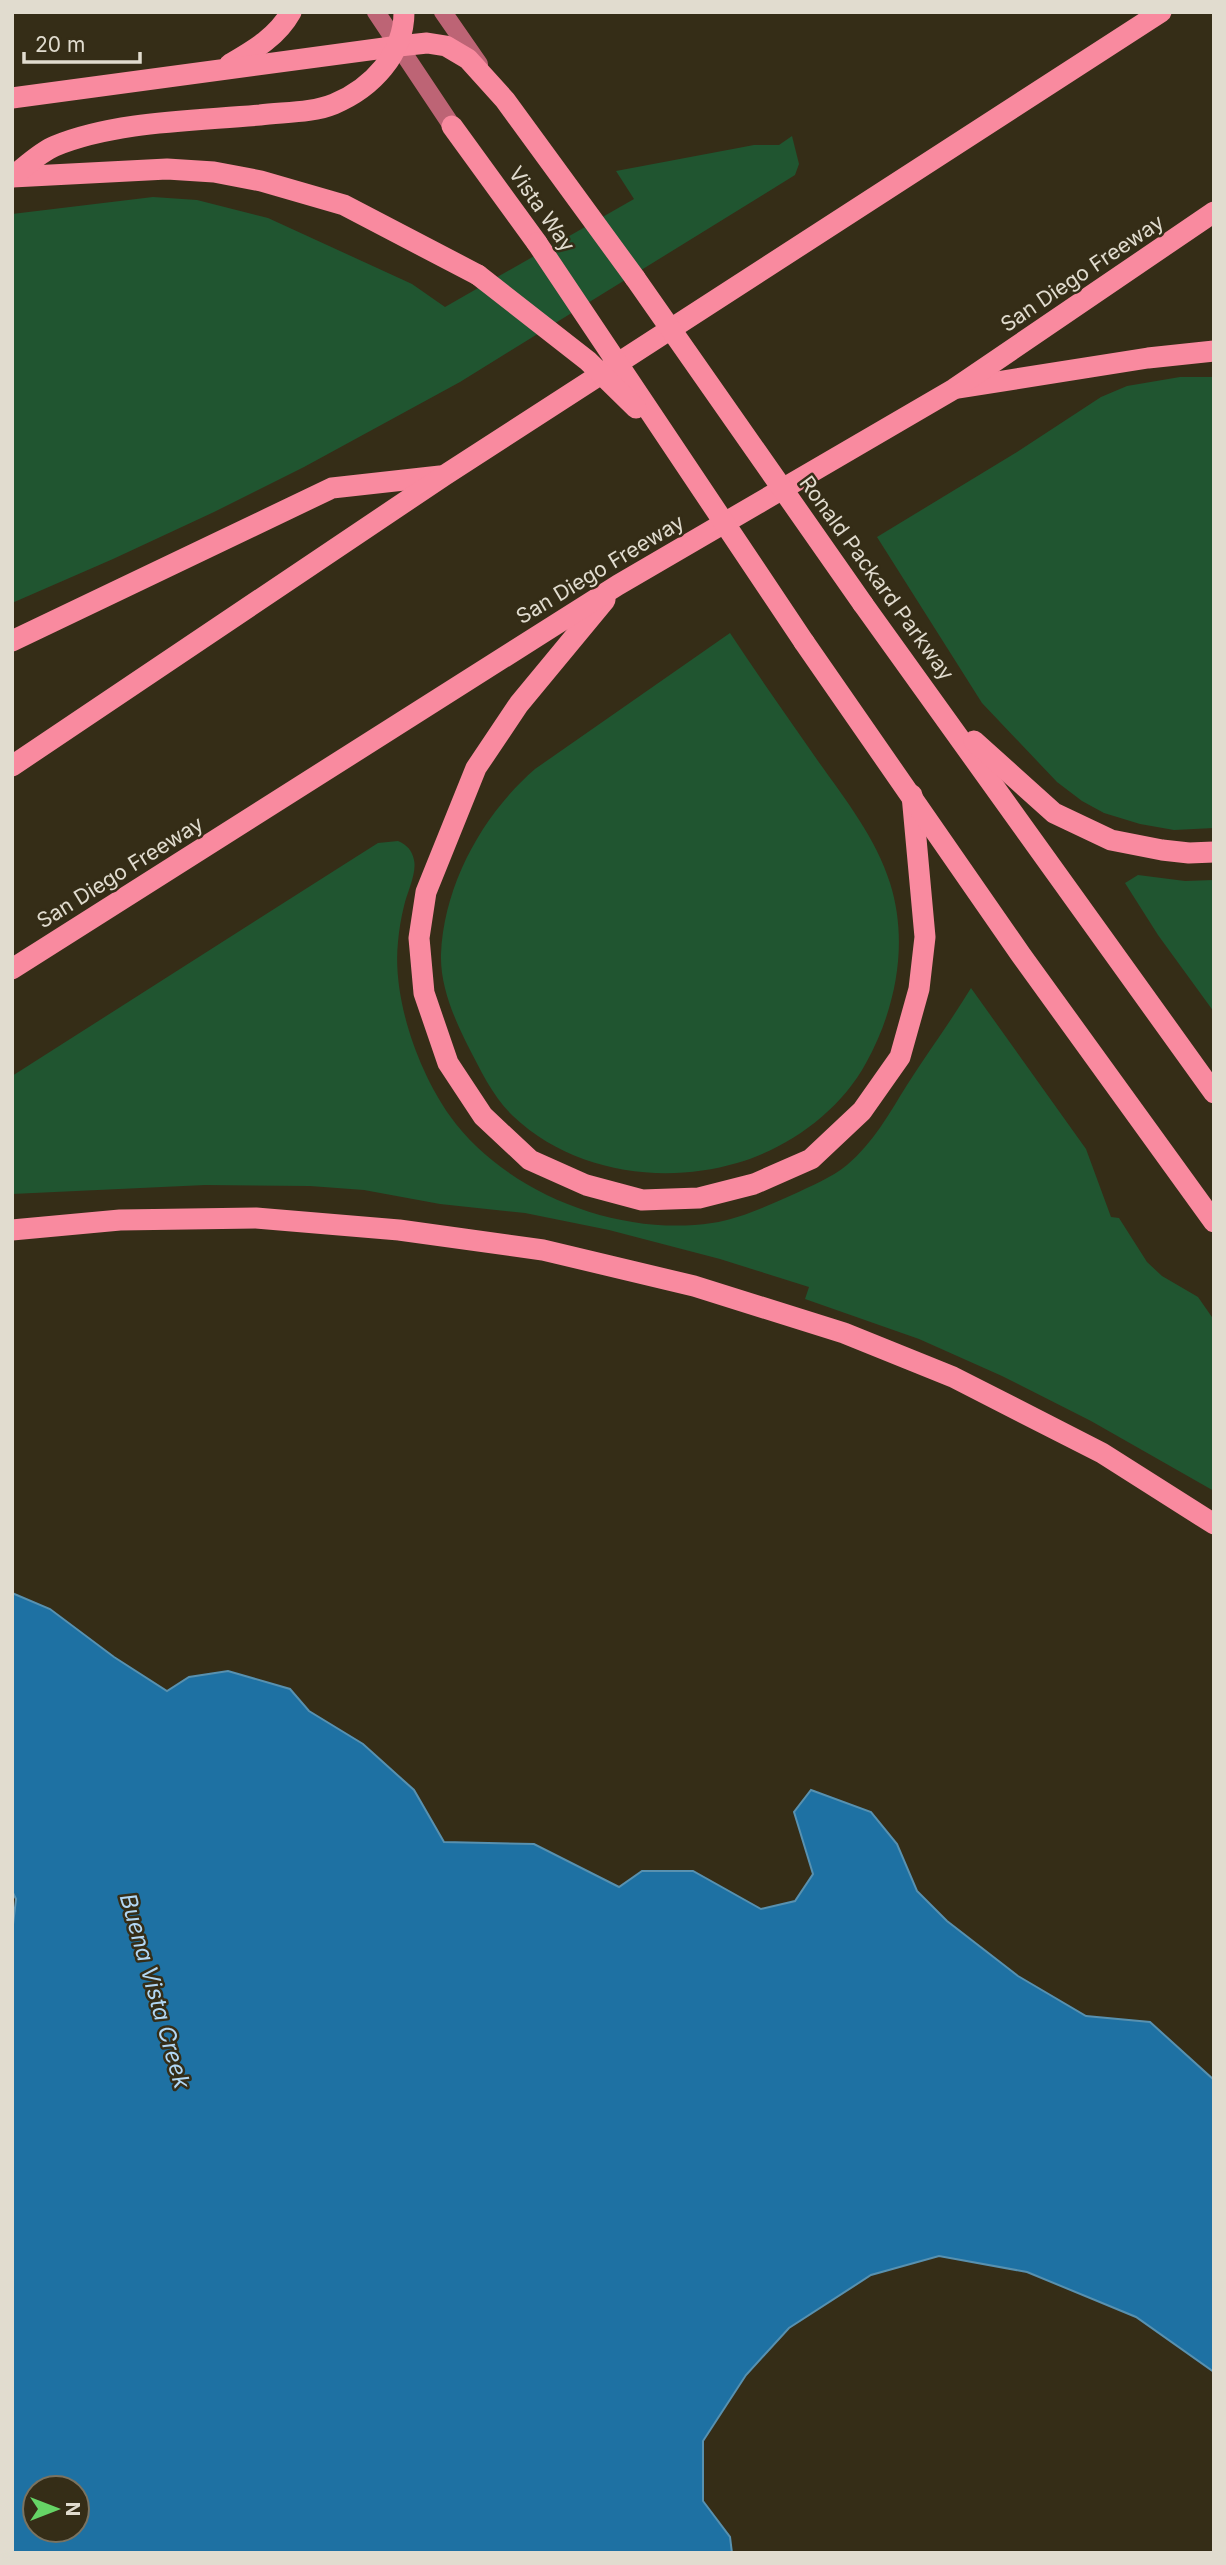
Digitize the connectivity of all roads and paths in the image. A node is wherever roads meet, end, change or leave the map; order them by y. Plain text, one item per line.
1 (292, 12) edge
2 (376, 12) edge
3 (404, 12) edge
4 (443, 12) edge
5 (1161, 12) edge
6 (399, 46) junction
7 (220, 69) junction
8 (499, 93) junction
9 (12, 98) edge
10 (453, 126) joint
11 (12, 177) edge
12 (1214, 212) edge
13 (1214, 351) edge
14 (954, 389) junction
15 (665, 436) junction
16 (445, 475) junction
17 (618, 585) junction
18 (12, 641) edge
19 (944, 714) junction
20 (12, 766) edge
21 (912, 795) junction
22 (1214, 852) edge
23 (12, 969) edge
24 (1214, 1093) edge
25 (1214, 1222) edge
26 (12, 1230) edge
27 (1214, 1524) edge

1 - 7 highway
2 - 6 main road, Vista Way
3 - 6 highway
4 - 8 main road
5 - 16 highway
6 - 7 highway, Ronald Packard Parkway
6 - 8 highway, Ronald Packard Parkway
6 - 10 main road, Vista Way
6 - 11 highway
7 - 9 highway, Ronald Packard Parkway
8 - 19 highway, Ronald Packard Parkway, bridge
10 - 15 highway, Vista Way, bridge
11 - 15 highway, bridge
12 - 14 highway, San Diego Freeway
13 - 14 highway
14 - 17 highway, San Diego Freeway
15 - 21 highway, bridge
16 - 18 highway
16 - 20 highway
17 - 21 highway
17 - 23 highway, San Diego Freeway
19 - 22 highway
19 - 24 highway, Ronald Packard Parkway
21 - 25 highway
26 - 27 highway

